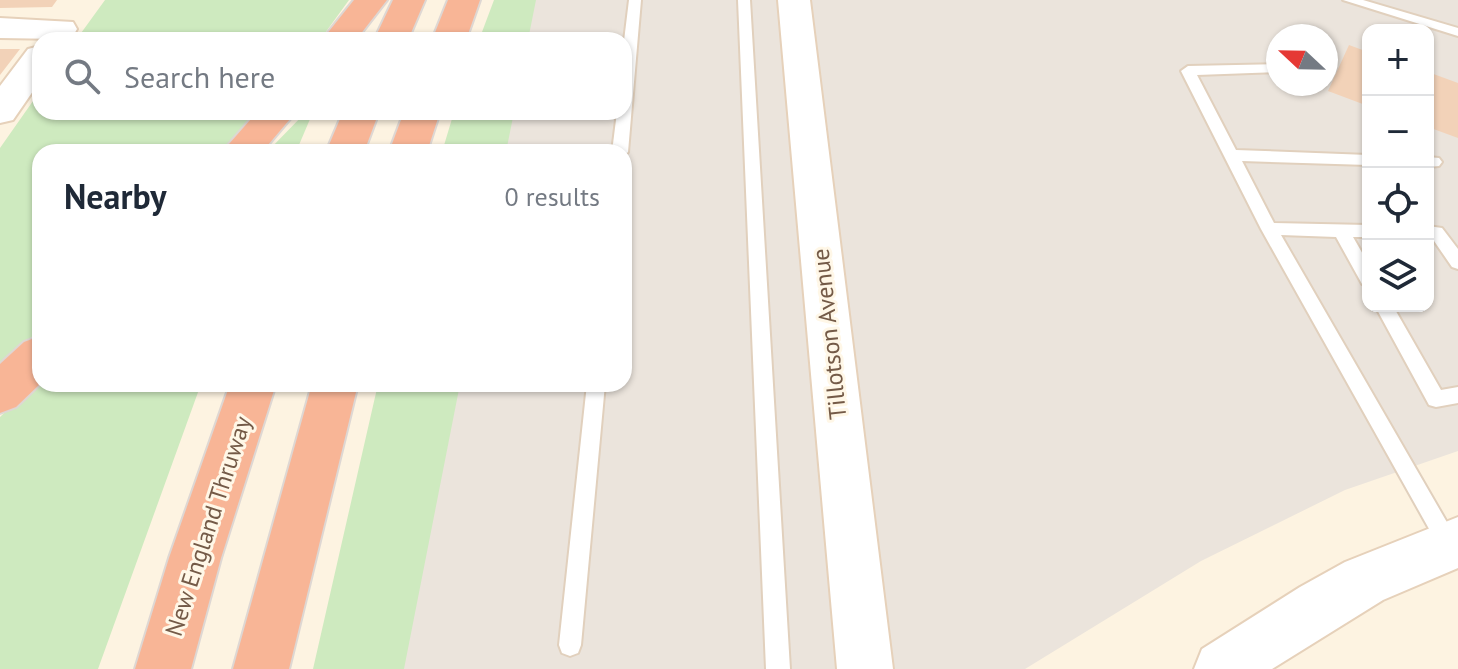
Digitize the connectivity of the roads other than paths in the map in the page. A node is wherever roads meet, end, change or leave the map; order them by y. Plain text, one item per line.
1 (81, 0) edge
2 (371, 0) edge
3 (409, 0) edge
4 (464, 0) edge
5 (635, 0) edge
6 (744, 0) edge
7 (794, 0) edge
8 (1349, 0) edge
9 (0, 28) edge
10 (38, 32) edge
11 (58, 32) edge
12 (345, 32) edge
13 (395, 32) edge
14 (452, 32) edge
15 (632, 32) edge
16 (1458, 32) edge
17 (32, 68) edge
18 (1266, 68) edge
19 (0, 111) edge
20 (271, 120) edge
21 (358, 120) edge
22 (419, 120) edge
23 (623, 120) edge
24 (248, 144) edge
25 (348, 144) edge
26 (411, 144) edge
27 (621, 144) edge
28 (1231, 155) junction
29 (1362, 160) edge
30 (1269, 229) junction
31 (1341, 230) junction
32 (1362, 231) edge
33 (1434, 232) edge
34 (1458, 262) edge
35 (1362, 268) edge
36 (1387, 312) edge
37 (32, 363) edge
38 (250, 392) edge
39 (333, 392) edge
40 (595, 392) edge
41 (0, 393) edge
42 (1458, 395) edge
43 (1456, 546) edge
44 (570, 645) dead end
45 (163, 669) edge
46 (261, 669) edge
47 (778, 669) edge
48 (865, 669) edge
49 (1222, 669) edge

1 - 11 street
2 - 12 highway
3 - 13 highway
4 - 14 highway
5 - 15 lane
6 - 47 lane
7 - 48 street, Tillotson Avenue
8 - 16 lane
9 - 10 street
17 - 19 street
18 - 28 lane
20 - 24 highway
21 - 25 highway
22 - 26 highway
23 - 27 lane
28 - 29 lane
28 - 30 lane
30 - 31 lane
30 - 43 lane
31 - 32 lane
31 - 35 lane
33 - 34 lane
36 - 42 lane
37 - 41 highway
38 - 45 highway, New England Thruway
39 - 46 highway
40 - 44 lane
43 - 49 street

